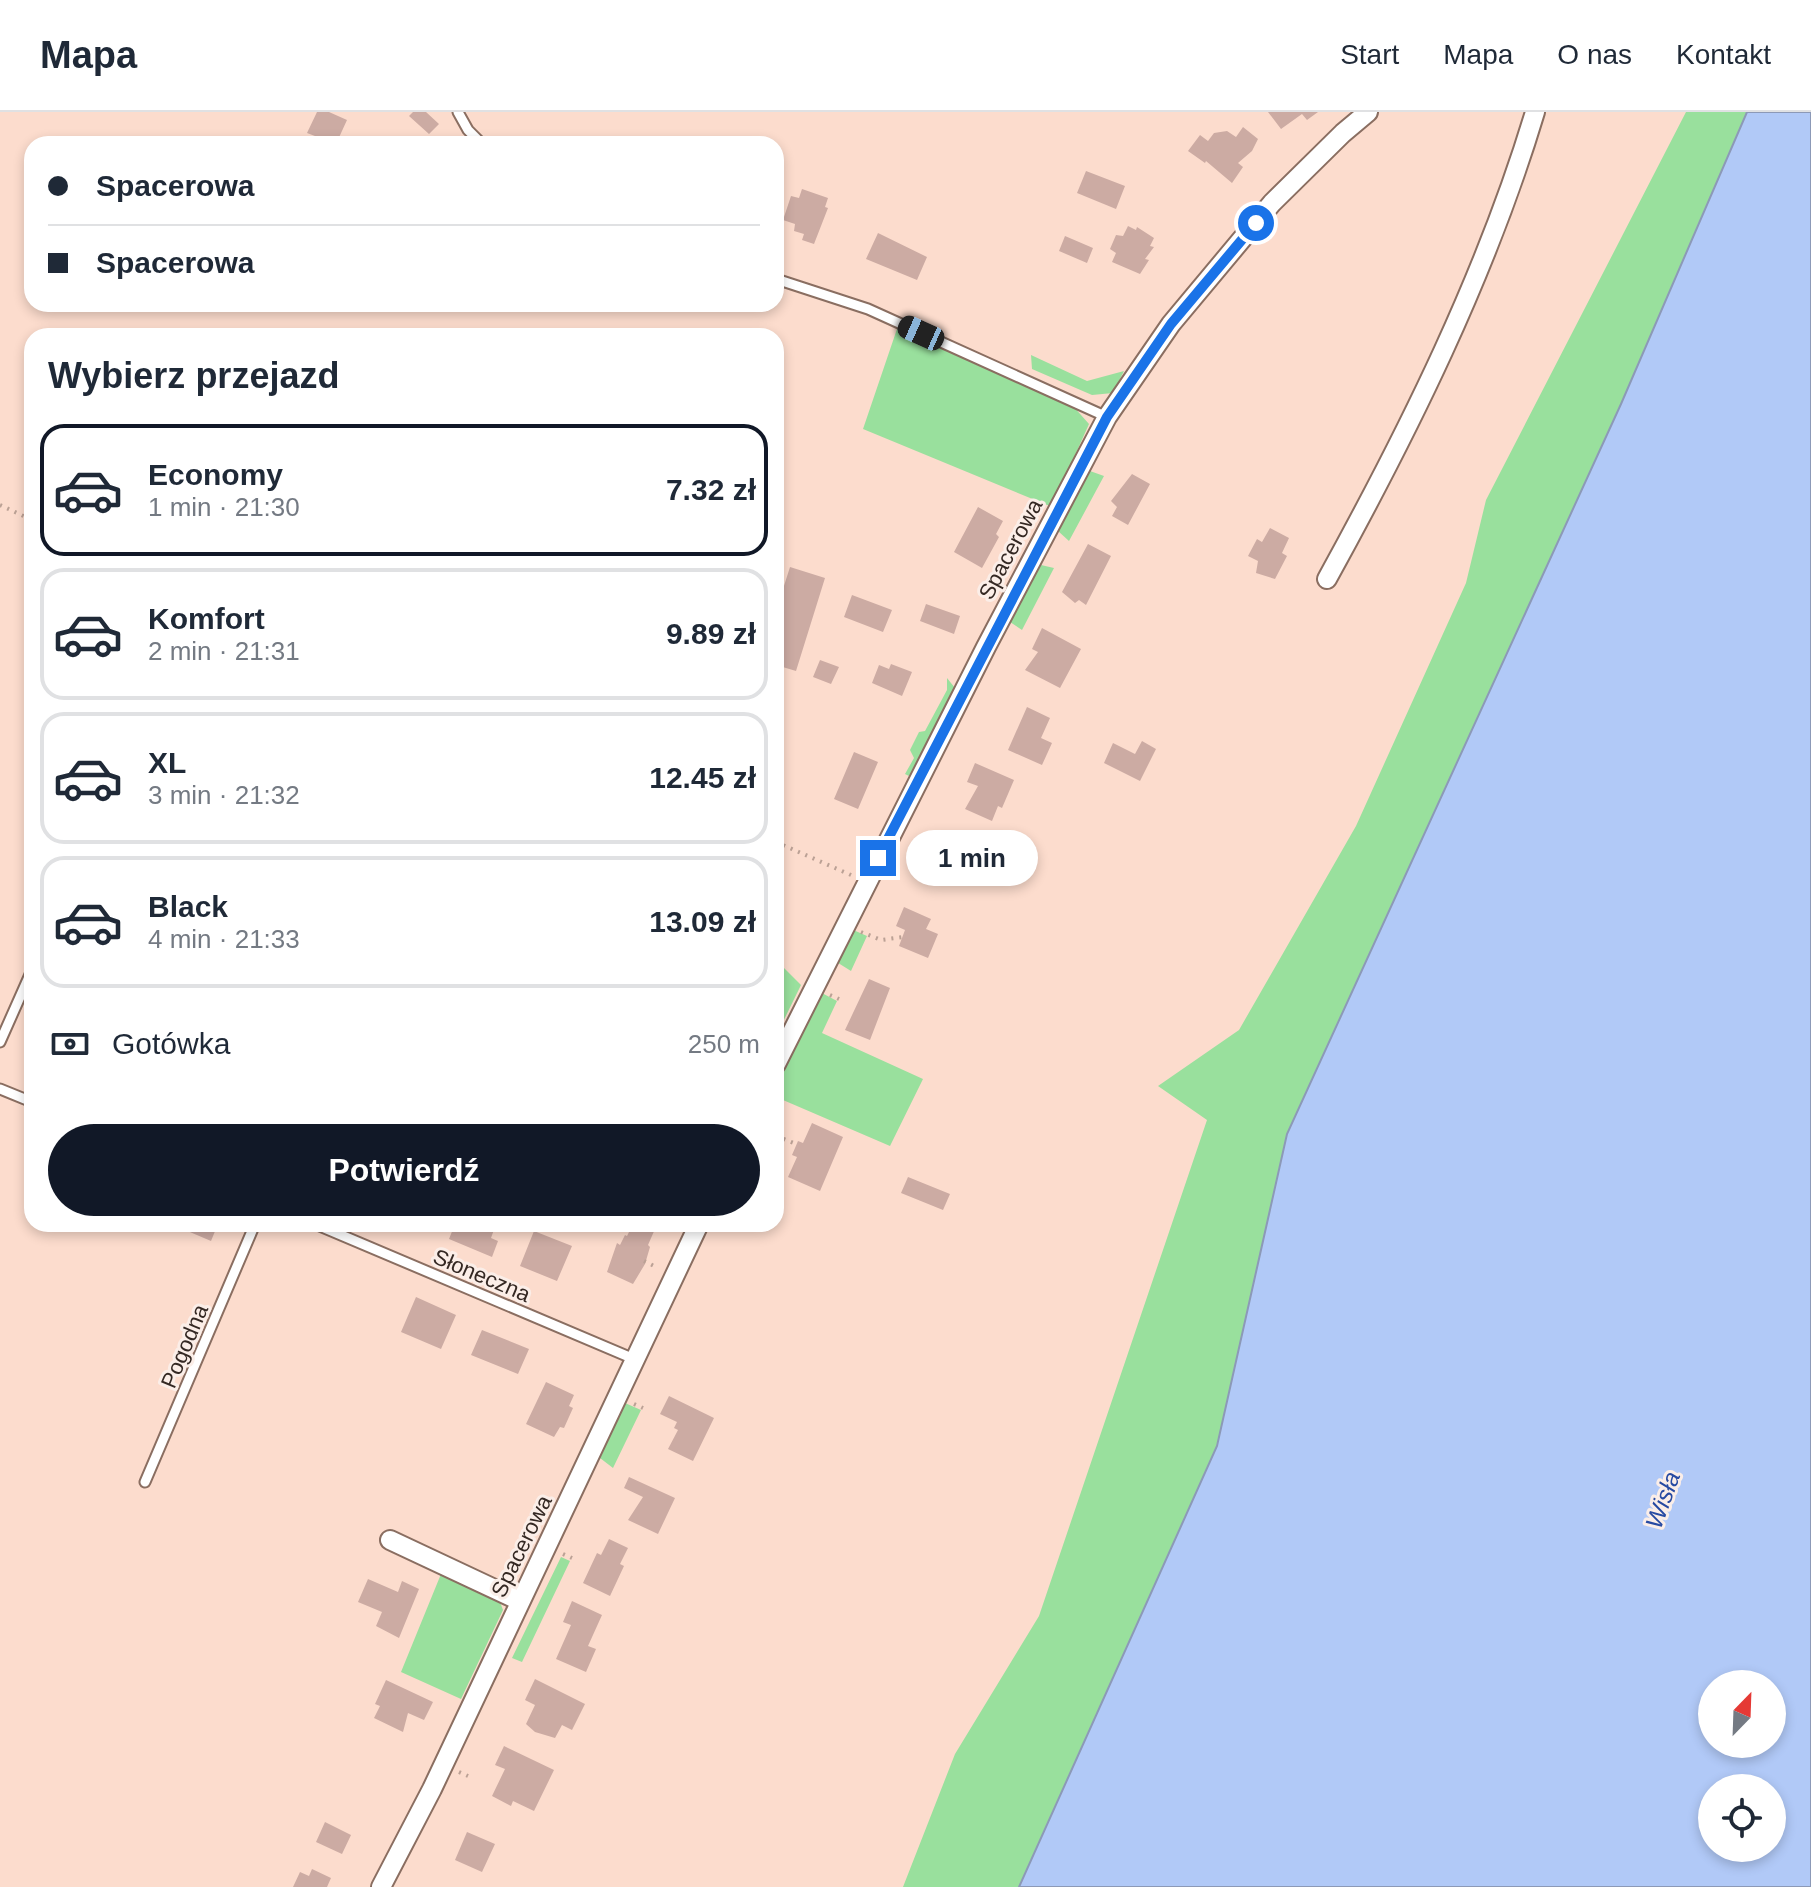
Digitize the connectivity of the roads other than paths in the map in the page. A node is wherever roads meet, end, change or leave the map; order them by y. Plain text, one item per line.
1 (458, 112) edge
2 (1368, 112) edge
3 (1535, 112) edge
4 (474, 136) edge
5 (784, 282) edge
6 (1107, 417) junction
7 (1327, 579) dead end
8 (24, 988) edge
9 (0, 1042) edge
10 (784, 1048) edge
11 (1, 1091) edge
12 (24, 1099) edge
13 (252, 1232) edge
14 (334, 1232) edge
15 (695, 1232) edge
16 (634, 1359) junction
17 (145, 1482) dead end
18 (390, 1540) dead end
19 (520, 1601) junction
20 (381, 1887) edge

1 - 4 lane
2 - 6 street, Spacerowa
3 - 7 street
5 - 6 lane
6 - 10 street, Spacerowa
8 - 9 lane
11 - 12 lane
13 - 17 lane, Pogodna
14 - 16 lane, Słoneczna
15 - 16 street, Spacerowa
16 - 19 street, Spacerowa
18 - 19 street
19 - 20 street, Spacerowa

